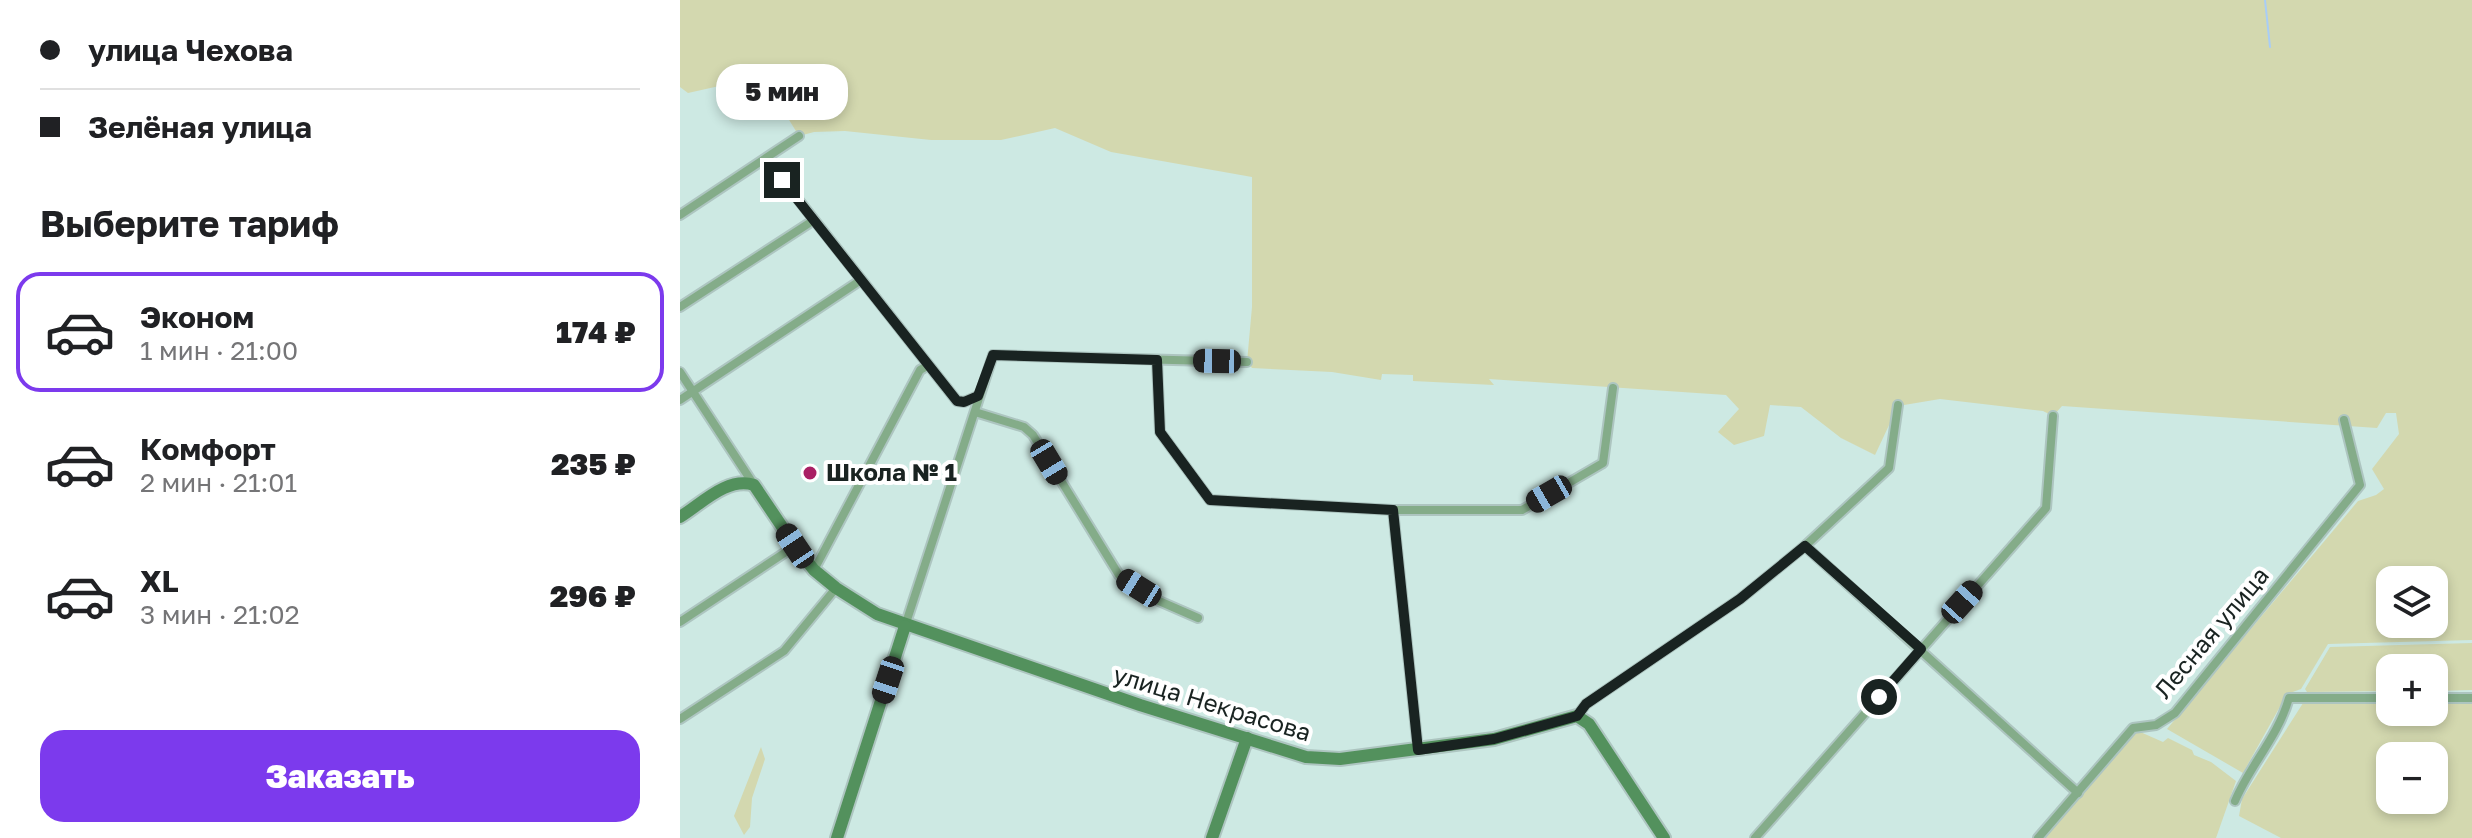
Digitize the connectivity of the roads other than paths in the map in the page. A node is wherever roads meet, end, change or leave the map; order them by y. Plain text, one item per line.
1 (799, 136) dead end
2 (767, 160) junction
3 (680, 215) edge
4 (814, 220) junction
5 (861, 280) junction
6 (680, 307) edge
7 (1157, 360) junction
8 (1247, 362) dead end
9 (927, 366) junction
10 (680, 372) edge
11 (1613, 388) dead end
12 (693, 391) junction
13 (978, 396) junction
14 (680, 400) edge
15 (1898, 405) dead end
16 (975, 412) junction
17 (2053, 416) dead end
18 (2344, 420) dead end
19 (754, 485) junction
20 (1393, 510) junction
21 (680, 517) edge
22 (795, 546) junction
23 (1805, 546) junction
24 (814, 570) junction
25 (836, 588) junction
26 (1198, 618) dead end
27 (680, 622) edge
28 (905, 626) junction
29 (1921, 649) junction
30 (2376, 698) edge
31 (2448, 698) edge
32 (2472, 698) edge
33 (1577, 716) junction
34 (680, 719) edge
35 (1247, 738) junction
36 (1418, 750) junction
37 (2078, 793) junction
38 (2235, 801) dead end
39 (837, 838) edge
40 (1212, 838) edge
41 (1664, 838) edge
42 (1755, 838) edge
43 (2038, 838) edge

1 - 2 street
2 - 3 street
2 - 4 street
4 - 5 street
4 - 6 street
5 - 9 street
5 - 12 street
7 - 8 street
7 - 13 street
7 - 20 street
9 - 13 street
9 - 24 street
10 - 12 street
11 - 20 street
12 - 14 street
12 - 19 street
13 - 16 street
15 - 23 street, улица Некрасова
16 - 26 street
16 - 28 street
17 - 29 street
18 - 37 street, Лесная улица
19 - 21 street
19 - 22 street, улица Некрасова
20 - 36 street
22 - 24 street, улица Некрасова
22 - 27 street
23 - 29 street
23 - 33 street, улица Некрасова
24 - 25 street, улица Некрасова
25 - 28 street, улица Некрасова
25 - 34 street
28 - 35 street, улица Некрасова
28 - 39 street
29 - 37 street
29 - 42 street
30 - 38 street
31 - 32 street
33 - 36 street, улица Некрасова
33 - 41 street
35 - 36 street, улица Некрасова
35 - 40 street
37 - 43 street, Лесная улица

